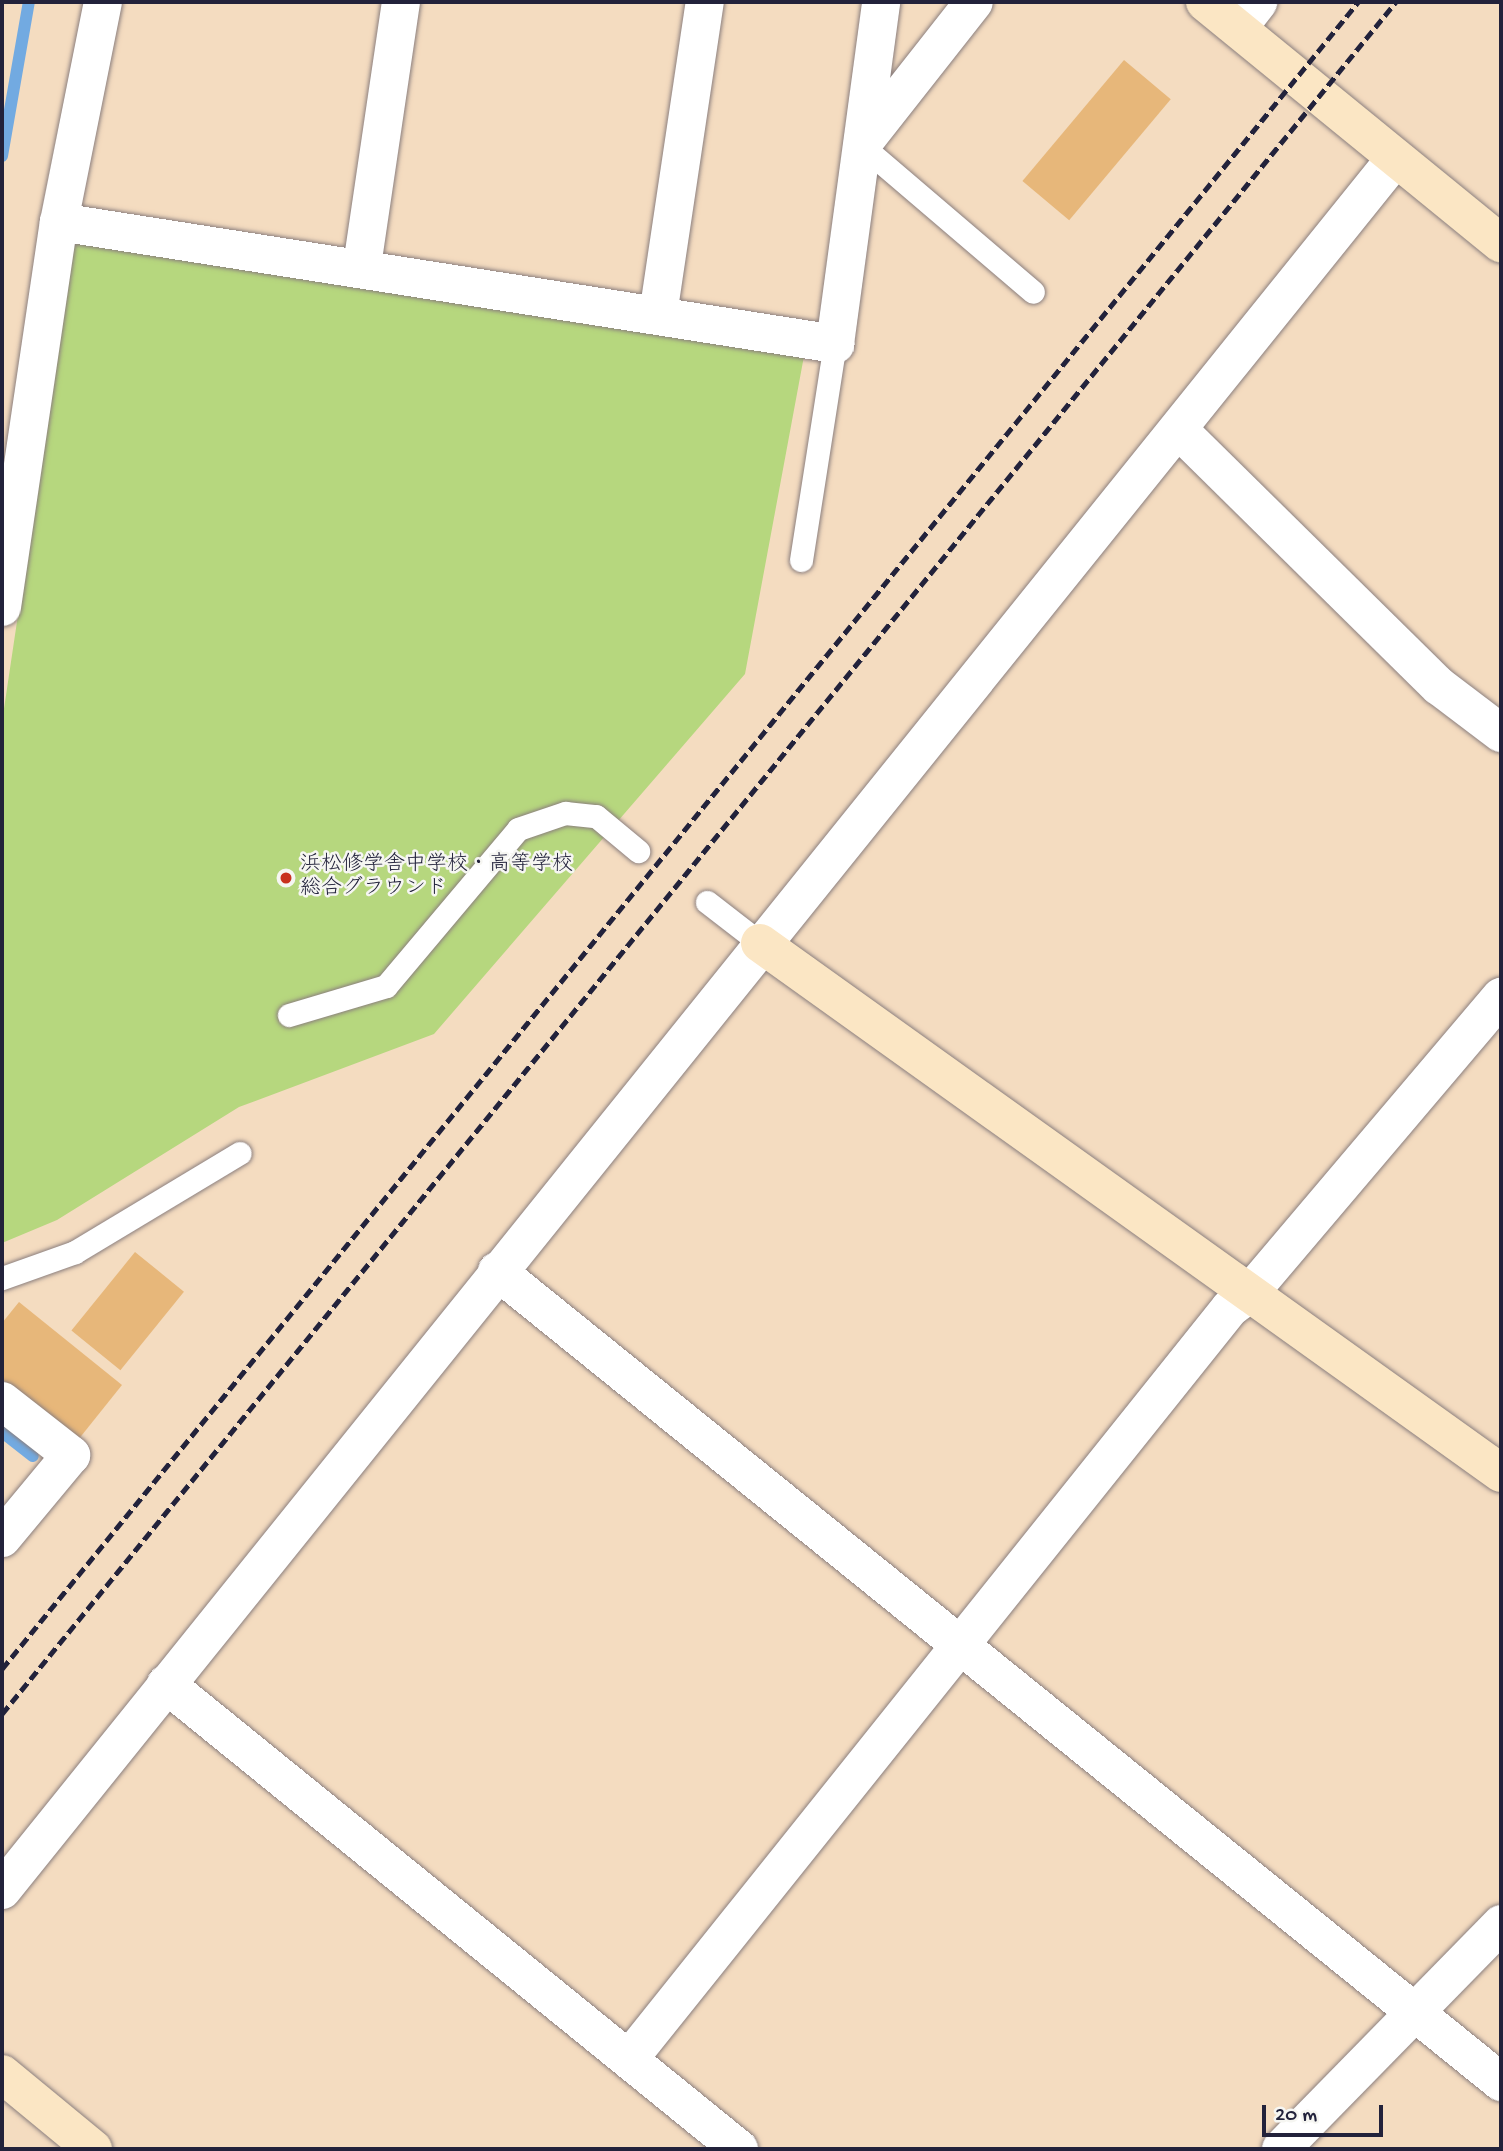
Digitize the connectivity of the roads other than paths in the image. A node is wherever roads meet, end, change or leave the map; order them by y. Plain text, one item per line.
1 (103, 2) edge
2 (401, 2) edge
3 (705, 2) edge
4 (881, 2) edge
5 (974, 2) edge
6 (1205, 2) edge
7 (1248, 15) edge
8 (861, 145) junction
9 (1395, 159) junction
10 (59, 222) junction
11 (1501, 243) edge
12 (362, 267) junction
13 (1033, 292) dead end
14 (658, 315) junction
15 (835, 344) junction
16 (1179, 430) junction
17 (801, 560) dead end
18 (2, 607) edge
19 (1501, 733) edge
20 (638, 850) dead end
21 (708, 902) dead end
22 (760, 943) junction
23 (1501, 997) edge
24 (289, 1015) dead end
25 (240, 1153) dead end
26 (497, 1271) junction
27 (2, 1278) edge
28 (1248, 1295) junction
29 (2, 1401) edge
30 (1501, 1473) edge
31 (2, 1538) edge
32 (962, 1646) junction
33 (166, 1684) junction
34 (2, 1890) edge
35 (1501, 1924) edge
36 (1414, 2010) junction
37 (629, 2059) junction
38 (2, 2074) edge
39 (1501, 2082) edge
40 (93, 2149) edge
41 (739, 2149) edge
42 (1281, 2149) edge

1 - 10 street
2 - 12 street
3 - 14 street
4 - 8 street
5 - 8 street
6 - 7 street
7 - 9 street
8 - 13 lane
8 - 15 street
9 - 11 street
9 - 16 street
10 - 12 street
10 - 18 street
12 - 14 street
14 - 15 street
15 - 17 lane
16 - 19 street
16 - 22 street
20 - 24 lane
21 - 22 lane
22 - 26 street
22 - 28 street
23 - 28 street
25 - 27 lane
26 - 32 street
26 - 33 street
28 - 30 street
28 - 32 street
29 - 31 street
32 - 36 street
32 - 37 street
33 - 34 street
33 - 37 street
35 - 36 street
36 - 39 street
36 - 42 street
37 - 41 street
38 - 40 street

